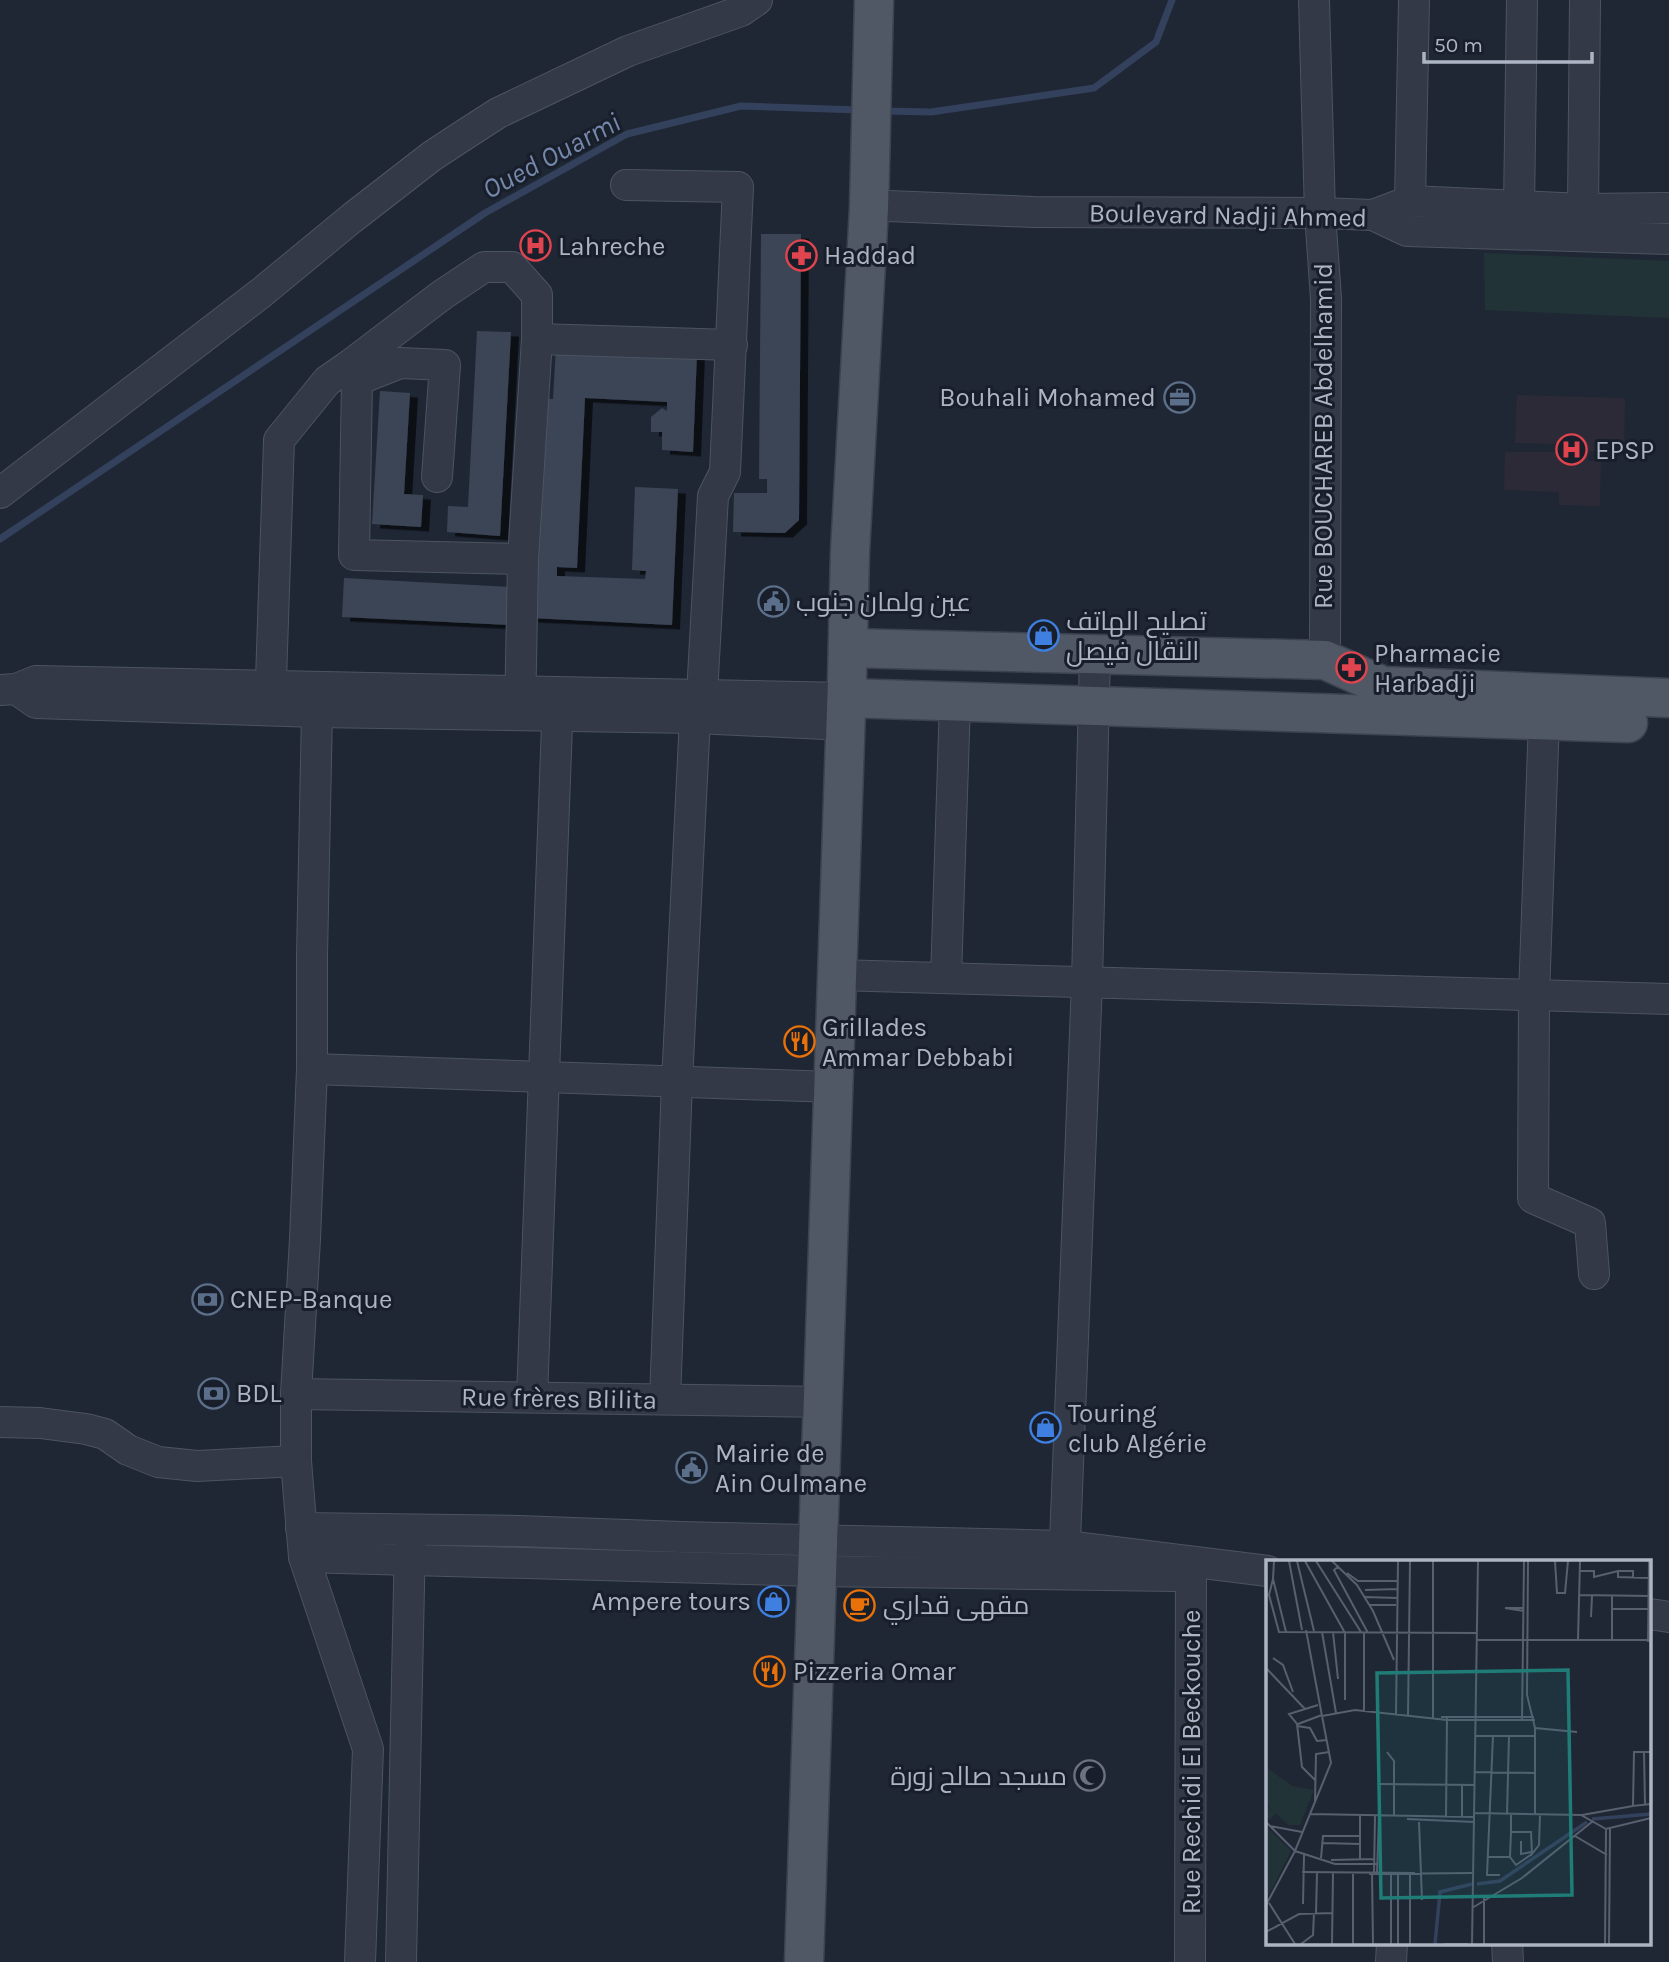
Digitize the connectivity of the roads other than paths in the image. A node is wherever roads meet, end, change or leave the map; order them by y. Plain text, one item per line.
1 (757, 0) edge
2 (874, 0) edge
3 (1314, 0) edge
4 (1414, 0) edge
5 (1522, 0) edge
6 (1585, 0) edge
7 (626, 185) dead end
8 (1410, 201) junction
9 (1519, 206) junction
10 (869, 208) junction
11 (1669, 208) edge
12 (1583, 209) junction
13 (1320, 213) junction
14 (1373, 215) junction
15 (1669, 239) edge
16 (537, 339) junction
17 (732, 345) junction
18 (353, 373) junction
19 (437, 477) dead end
20 (0, 493) edge
21 (523, 559) junction
22 (848, 648) junction
23 (1095, 654) junction
24 (1325, 660) junction
25 (8, 690) edge
26 (271, 697) junction
27 (1669, 698) edge
28 (521, 702) junction
29 (955, 702) junction
30 (557, 703) junction
31 (698, 706) junction
32 (1094, 706) junction
33 (846, 711) junction
34 (317, 712) junction
35 (1544, 720) junction
36 (1669, 724) edge
37 (837, 975) junction
38 (946, 978) junction
39 (1087, 982) junction
40 (1534, 995) junction
41 (1669, 999) edge
42 (312, 1069) junction
43 (543, 1077) junction
44 (677, 1082) junction
45 (833, 1087) junction
46 (1594, 1274) dead end
47 (296, 1394) junction
48 (532, 1397) junction
49 (665, 1399) junction
50 (822, 1402) junction
51 (0, 1422) edge
52 (296, 1461) junction
53 (410, 1530) junction
54 (303, 1542) junction
55 (817, 1555) junction
56 (410, 1560) junction
57 (1065, 1561) junction
58 (1191, 1569) junction
59 (1266, 1574) edge
60 (1392, 1944) edge
61 (1507, 1944) edge
62 (359, 1962) edge
63 (401, 1962) edge
64 (804, 1962) edge
65 (1190, 1962) edge
66 (1391, 1962) edge
67 (1508, 1962) edge

1 - 20 street
2 - 10 main road
3 - 13 street, Rue BOUCHAREB Abdelhamid
4 - 8 street
5 - 9 street
6 - 12 street
7 - 17 street
8 - 9 street
8 - 14 street
9 - 12 street
10 - 13 street, Boulevard Nadji Ahmed
10 - 22 main road
11 - 12 street
13 - 14 street, Boulevard Nadji Ahmed
13 - 24 street, Rue BOUCHAREB Abdelhamid
14 - 15 street, Boulevard Nadji Ahmed
16 - 17 street
16 - 18 street
16 - 21 street
17 - 31 street
18 - 19 street
18 - 21 street
18 - 26 street
21 - 28 street
22 - 23 main road
22 - 33 main road
23 - 24 main road
23 - 32 street
24 - 27 main road
25 - 26 street
26 - 28 street
26 - 34 street
28 - 30 street
28 - 34 street
29 - 32 main road
29 - 33 main road
29 - 38 street
30 - 31 street
30 - 43 street
31 - 33 street
31 - 44 street
32 - 35 main road
32 - 39 street
33 - 37 main road
34 - 42 street
35 - 36 main road
35 - 40 street
37 - 38 street
37 - 45 main road
38 - 39 street
39 - 40 street
39 - 57 street
40 - 41 street
40 - 46 street
42 - 43 street
42 - 47 street
43 - 44 street
43 - 48 street
44 - 45 street
44 - 49 street
45 - 50 main road
47 - 48 street, Rue frères Blilita
47 - 52 street
48 - 49 street, Rue frères Blilita
49 - 50 street, Rue frères Blilita
50 - 55 main road
51 - 52 street
52 - 54 street
53 - 54 street
53 - 55 street
53 - 56 street
54 - 56 street
54 - 62 street
55 - 56 street
55 - 57 street
55 - 64 main road
56 - 63 street
57 - 58 street
58 - 59 street
58 - 65 street, Rue Rechidi El Beckouche
60 - 66 street
61 - 67 street

